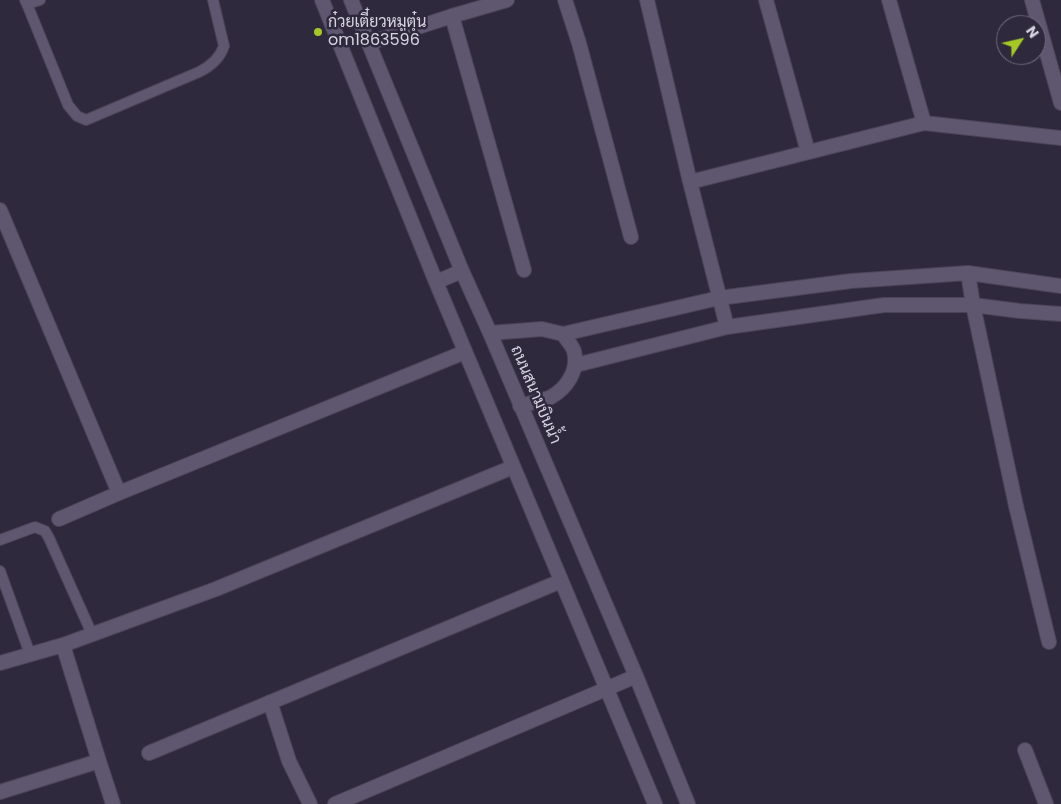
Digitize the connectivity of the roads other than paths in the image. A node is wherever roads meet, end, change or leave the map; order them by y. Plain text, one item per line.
1 (40, 0) edge
2 (213, 0) edge
3 (322, 0) edge
4 (351, 0) edge
5 (507, 0) edge
6 (565, 0) edge
7 (647, 0) edge
8 (766, 0) edge
9 (890, 0) edge
10 (1032, 0) edge
11 (26, 2) edge
12 (452, 16) junction
13 (369, 43) junction
14 (1061, 102) edge
15 (924, 123) junction
16 (1061, 138) edge
17 (808, 152) junction
18 (690, 182) junction
19 (0, 210) edge
20 (631, 238) dead end
21 (524, 270) dead end
22 (462, 272) junction
23 (968, 273) junction
24 (436, 282) junction
25 (1061, 286) edge
26 (719, 298) junction
27 (973, 305) junction
28 (1061, 314) edge
29 (727, 327) junction
30 (490, 333) junction
31 (563, 334) junction
32 (465, 352) junction
33 (576, 365) junction
34 (520, 406) junction
35 (513, 467) junction
36 (119, 493) junction
37 (59, 519) dead end
38 (0, 540) edge
39 (0, 572) edge
40 (561, 581) junction
41 (92, 634) junction
42 (1049, 642) dead end
43 (63, 645) junction
44 (30, 654) junction
45 (0, 662) edge
46 (636, 676) junction
47 (606, 689) junction
48 (270, 702) junction
49 (1025, 750) dead end
50 (149, 753) dead end
51 (98, 761) junction
52 (0, 792) edge
53 (113, 804) edge
54 (310, 804) edge
55 (335, 804) edge
56 (655, 804) edge
57 (688, 804) edge
58 (1046, 804) edge

1 - 11 lane
2 - 11 lane
3 - 24 street
4 - 13 street, ถนนสนามบินน้ำ
5 - 12 street
6 - 20 street
7 - 18 street
8 - 17 street
9 - 15 street
10 - 14 street
12 - 13 street
12 - 21 street
13 - 22 street, ถนนสนามบินน้ำ
15 - 16 street
15 - 17 street
17 - 18 street
18 - 26 street
19 - 36 street
22 - 24 street
22 - 30 street, ถนนสนามบินน้ำ
23 - 25 street
23 - 26 street
23 - 27 street
24 - 32 street
26 - 29 street
26 - 31 street
27 - 28 street
27 - 29 street
27 - 42 street
29 - 33 street
30 - 31 street
30 - 34 street, ถนนสนามบินน้ำ
31 - 33 street
32 - 35 street
32 - 36 street
33 - 34 street
34 - 46 street, ถนนสนามบินน้ำ
35 - 40 street
35 - 41 street
36 - 37 street
38 - 41 lane
39 - 44 lane
40 - 47 street
40 - 48 street
41 - 43 street
43 - 44 street
43 - 51 street
44 - 45 street
46 - 47 street
46 - 57 street, ถนนสนามบินน้ำ
47 - 55 street
47 - 56 street
48 - 50 street
48 - 54 street
49 - 58 street
51 - 52 street
51 - 53 street

